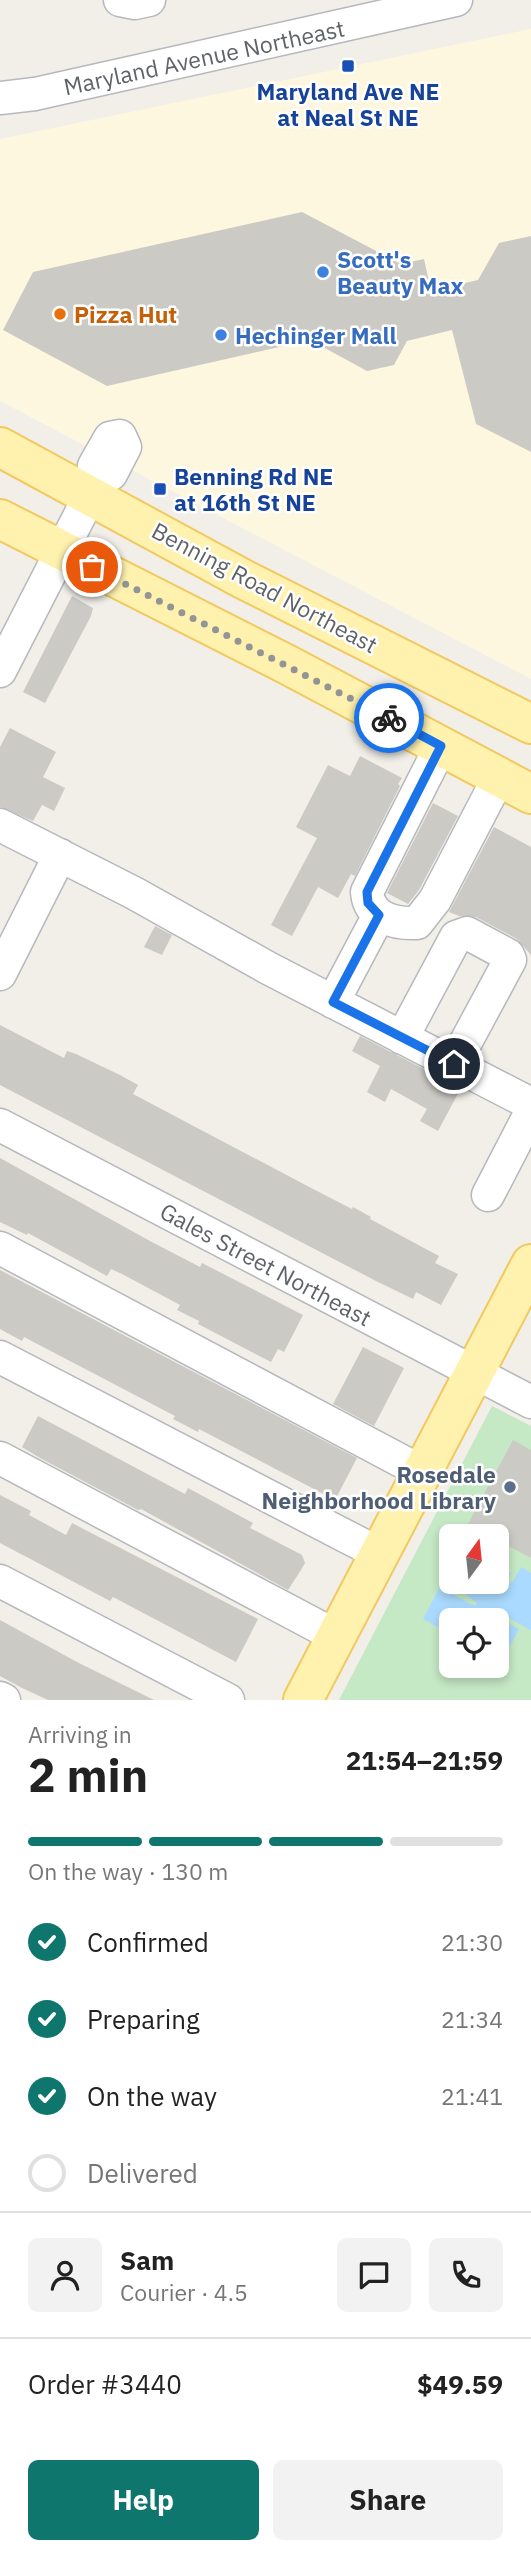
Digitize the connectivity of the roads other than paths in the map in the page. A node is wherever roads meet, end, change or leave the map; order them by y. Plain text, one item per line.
1 (456, 0) edge
2 (418, 4) edge
3 (35, 94) junction
4 (0, 97) edge
5 (0, 108) edge
6 (0, 447) edge
7 (96, 486) junction
8 (0, 519) edge
9 (61, 552) junction
10 (0, 671) edge
11 (531, 723) edge
12 (441, 746) junction
13 (515, 785) edge
14 (0, 825) edge
15 (60, 855) junction
16 (379, 915) junction
17 (0, 974) edge
18 (333, 1002) junction
19 (402, 1038) junction
20 (454, 1064) junction
21 (531, 1104) edge
22 (531, 1112) edge
23 (0, 1125) edge
24 (488, 1195) dead end
25 (0, 1248) edge
26 (531, 1264) edge
27 (0, 1357) edge
28 (474, 1373) junction
29 (531, 1402) edge
30 (0, 1458) edge
31 (422, 1472) junction
32 (380, 1554) junction
33 (0, 1581) edge
34 (336, 1636) junction
35 (228, 1700) edge
36 (303, 1700) edge

1 - 2 street, Maryland Avenue Northeast
2 - 3 street, Maryland Avenue Northeast
3 - 4 street, Maryland Avenue Northeast
3 - 5 street, Maryland Avenue Northeast
6 - 7 main road, Benning Road Northeast
7 - 9 street
7 - 11 main road, Benning Road Northeast
8 - 9 main road
9 - 10 street
9 - 12 main road
12 - 13 main road
12 - 16 street
13 - 16 street
14 - 15 street
15 - 17 street
15 - 18 street
16 - 18 street
18 - 19 street
19 - 20 street
19 - 20 street
20 - 21 street
22 - 24 street
23 - 28 street, Gales Street Northeast
25 - 31 street
26 - 28 main road
27 - 32 street
28 - 29 street, Gales Street Northeast
28 - 31 main road
30 - 34 street
31 - 32 main road
32 - 34 main road
33 - 35 street
34 - 36 main road

